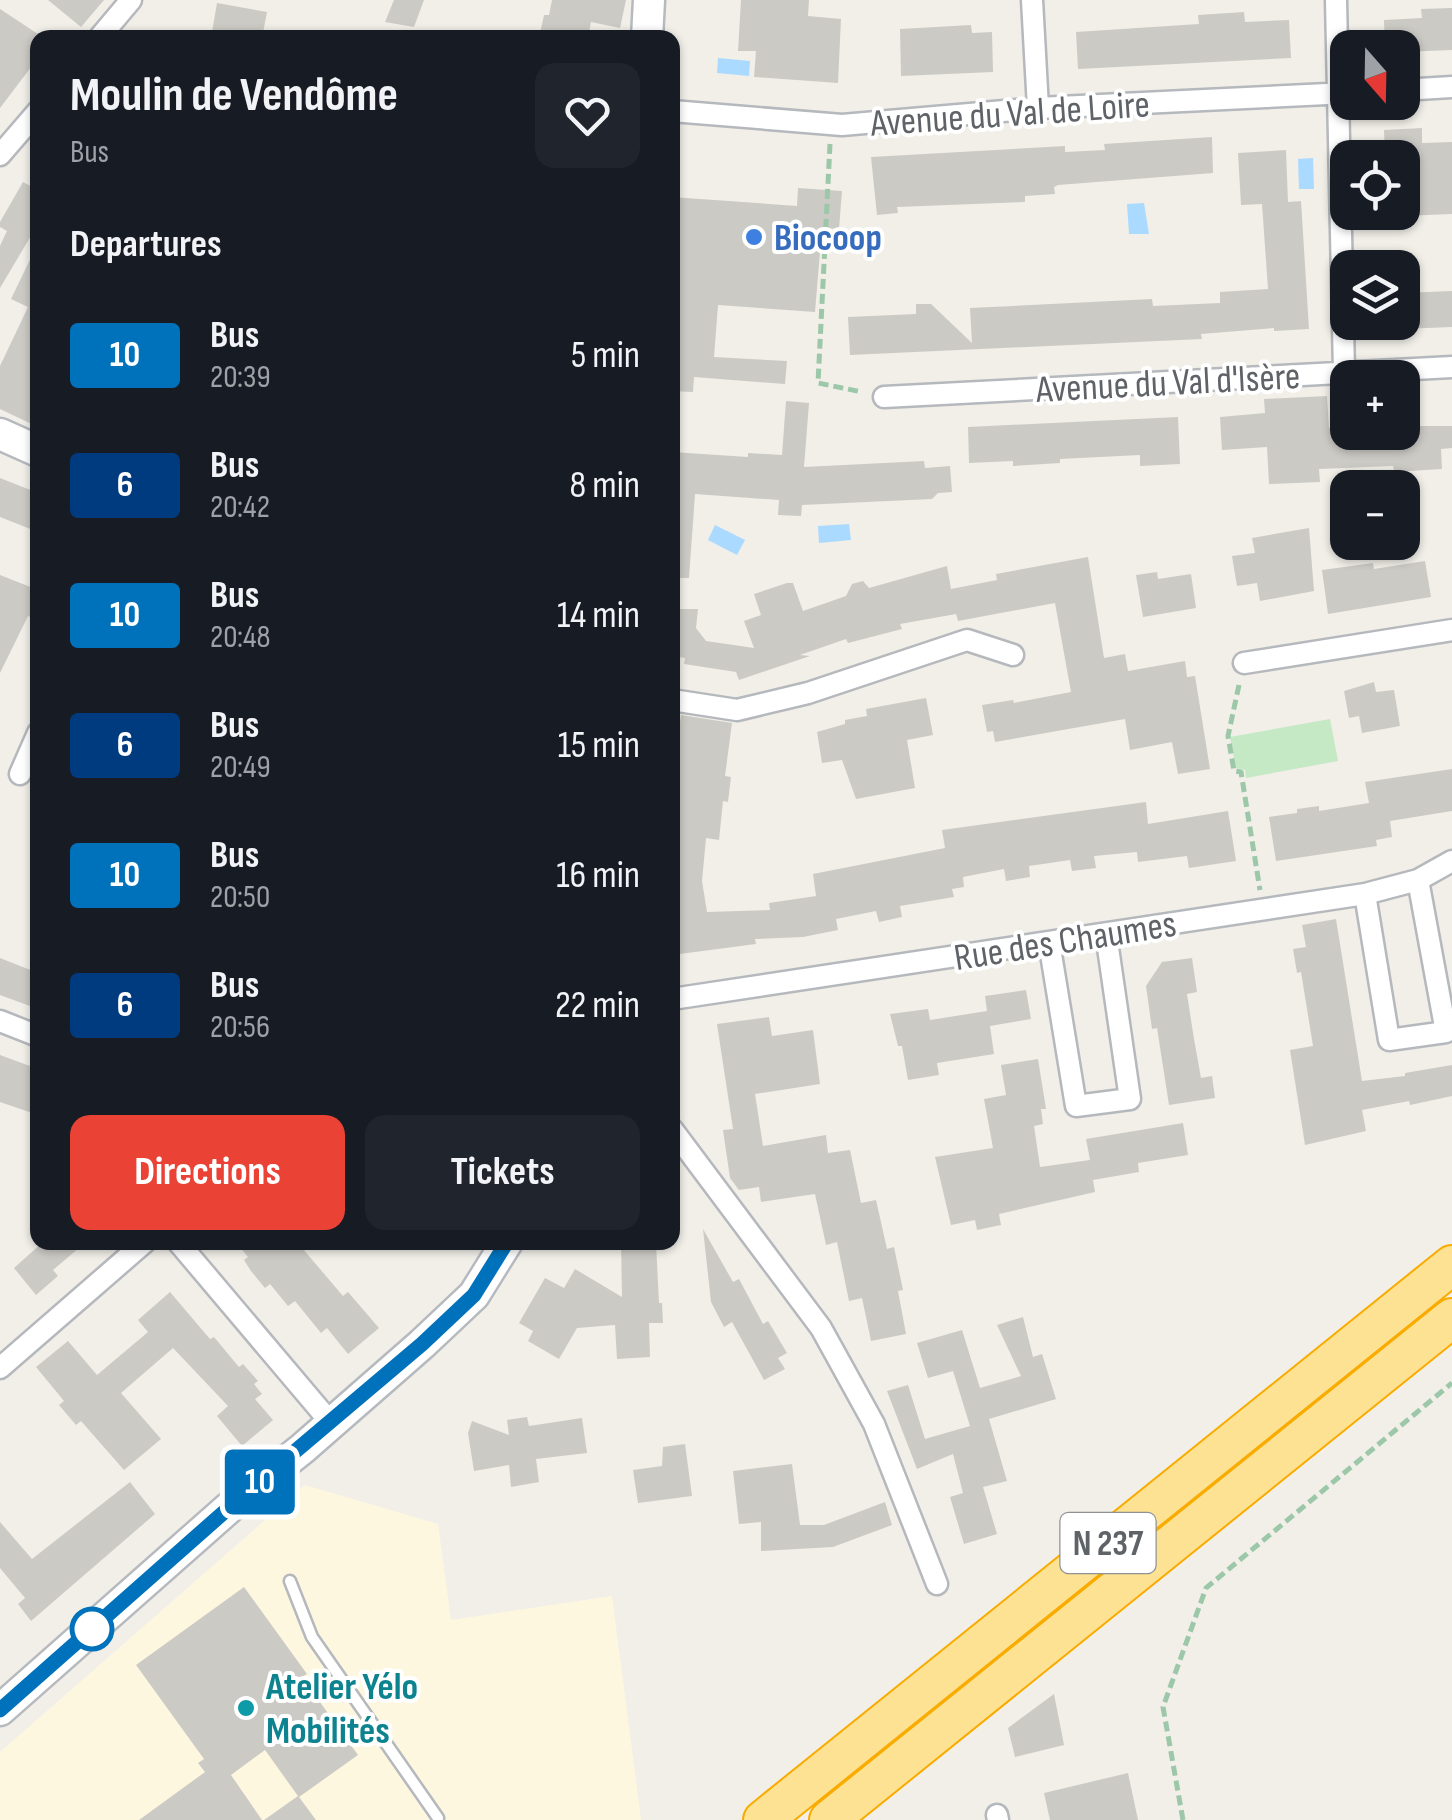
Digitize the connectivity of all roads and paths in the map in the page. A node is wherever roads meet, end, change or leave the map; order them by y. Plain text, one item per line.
1 (131, 0) edge
2 (650, 0) edge
3 (1032, 0) edge
4 (1336, 0) edge
5 (106, 30) edge
6 (648, 30) edge
7 (1338, 30) edge
8 (1452, 88) edge
9 (1420, 89) edge
10 (1330, 94) edge
11 (1038, 108) junction
12 (680, 112) edge
13 (30, 120) edge
14 (1343, 120) edge
15 (829, 124) junction
16 (0, 155) edge
17 (1344, 360) edge
18 (1452, 367) edge
19 (1420, 368) edge
20 (1330, 373) edge
21 (884, 397) joint
22 (0, 434) edge
23 (30, 448) edge
24 (1452, 630) edge
25 (1012, 655) dead end
26 (1244, 663) joint
27 (680, 701) edge
28 (30, 751) edge
29 (20, 774) dead end
30 (1452, 861) edge
31 (1418, 880) junction
32 (1365, 894) junction
33 (1262, 910) junction
34 (1106, 934) junction
35 (1049, 942) junction
36 (680, 998) edge
37 (0, 1021) edge
38 (30, 1033) edge
39 (680, 1140) edge
40 (136, 1250) edge
41 (185, 1250) edge
42 (502, 1250) edge
43 (1452, 1266) edge
44 (1452, 1318) edge
45 (0, 1368) edge
46 (1452, 1383) edge
47 (331, 1424) junction
48 (290, 1582) dead end
49 (938, 1584) dead end
50 (0, 1710) edge
51 (438, 1818) edge
52 (764, 1820) edge
53 (829, 1820) edge
54 (1183, 1820) edge

1 - 5 street
2 - 6 street
3 - 11 street
4 - 7 street
8 - 9 street
10 - 11 street, Avenue du Val de Loire
11 - 15 street, Avenue du Val de Loire
12 - 15 street, Avenue du Val de Loire
13 - 16 street
14 - 17 street
15 - 21 path
18 - 19 street, Avenue du Val d'Isère
20 - 21 street, Avenue du Val d'Isère
22 - 23 street
24 - 26 street
25 - 27 street
26 - 33 path
28 - 29 street
30 - 31 street, Rue des Chaumes
31 - 32 street, Rue des Chaumes
31 - 32 street
32 - 33 street, Rue des Chaumes
33 - 34 street, Rue des Chaumes
34 - 35 street, Rue des Chaumes
34 - 35 street
35 - 36 street, Rue des Chaumes
37 - 38 street
39 - 49 street
40 - 45 street
41 - 47 street
42 - 47 street
43 - 52 highway, N 237
44 - 53 highway, N 237
46 - 54 path
47 - 50 street
48 - 51 lane

